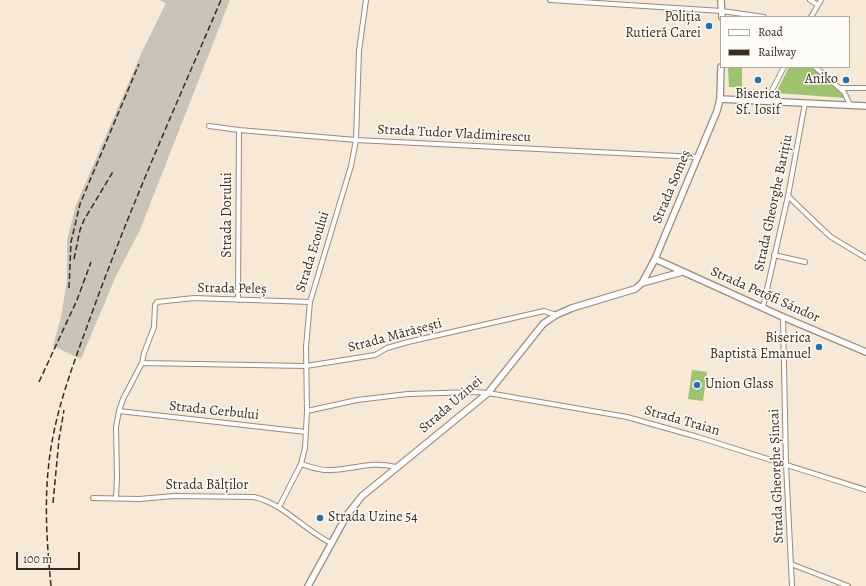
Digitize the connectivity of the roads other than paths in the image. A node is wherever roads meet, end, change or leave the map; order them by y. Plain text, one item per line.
1 (366, 0) edge
2 (550, 0) edge
3 (721, 0) edge
4 (810, 0) edge
5 (821, 0) edge
6 (818, 5) junction
7 (722, 14) edge
8 (750, 16) edge
9 (811, 16) edge
10 (721, 68) edge
11 (783, 68) edge
12 (816, 68) edge
13 (839, 88) junction
14 (866, 88) edge
15 (720, 99) junction
16 (766, 100) junction
17 (805, 103) junction
18 (850, 106) junction
19 (866, 106) edge
20 (209, 126) dead end
21 (239, 130) junction
22 (356, 140) junction
23 (698, 157) junction
24 (788, 196) junction
25 (774, 255) junction
26 (866, 258) edge
27 (655, 259) junction
28 (805, 262) dead end
29 (682, 272) junction
30 (642, 283) junction
31 (238, 300) junction
32 (310, 302) junction
33 (763, 307) junction
34 (556, 315) junction
35 (783, 317) junction
36 (866, 350) edge
37 (142, 363) junction
38 (306, 366) junction
39 (488, 393) junction
40 (119, 411) junction
41 (306, 411) junction
42 (306, 432) junction
43 (301, 464) junction
44 (786, 464) junction
45 (396, 467) junction
46 (866, 490) edge
47 (93, 498) dead end
48 (116, 498) junction
49 (279, 507) junction
50 (331, 543) junction
51 (792, 564) junction
52 (308, 586) edge
53 (792, 586) edge
54 (848, 586) edge

1 - 22 street, Strada Ecoului
2 - 7 street
3 - 7 main road
4 - 6 street
5 - 6 street
6 - 9 street
7 - 8 street
10 - 15 main road, Strada Someș
11 - 16 street
12 - 13 street
13 - 14 street
13 - 18 street
15 - 16 main road
15 - 23 main road, Strada Someș
16 - 17 main road
17 - 18 main road
17 - 24 street, Strada Gheorghe Barițiu
18 - 19 main road
20 - 21 street, Strada Tudor Vladimirescu
21 - 22 street, Strada Tudor Vladimirescu
21 - 31 street, Strada Dorului
22 - 23 street, Strada Tudor Vladimirescu
22 - 32 street, Strada Ecoului
23 - 27 main road, Strada Someș
24 - 25 street, Strada Gheorghe Barițiu
24 - 26 street
25 - 28 street
25 - 33 street, Strada Gheorghe Barițiu
27 - 29 main road, Strada Petőfi Sándor
27 - 30 main road, Strada Someș
29 - 30 main road, Strada Uzinei
29 - 33 main road, Strada Petőfi Sándor
30 - 34 main road, Strada Uzinei
31 - 32 street, Strada Peleș
31 - 37 street, Strada Peleș
32 - 38 street, Strada Ecoului
33 - 35 main road, Strada Petőfi Sándor
34 - 38 street, Strada Mărășești
34 - 39 main road, Strada Uzinei
35 - 36 main road, Strada Petőfi Sándor
35 - 44 street, Strada Gheorghe Șincai
37 - 38 street, Strada Mărășești
37 - 40 street
38 - 41 street, Strada Ecoului
39 - 41 street, Strada Traian
39 - 44 street, Strada Traian
39 - 45 main road, Strada Uzinei
40 - 42 street, Strada Cerbului
40 - 48 street
41 - 42 street, Strada Ecoului
42 - 43 street, Strada Ecoului
43 - 45 street
43 - 49 street, Strada Ecoului
44 - 46 street, Strada Traian
44 - 51 street, Strada Gheorghe Șincai
45 - 50 main road, Strada Uzinei
47 - 48 street, Strada Bălților
48 - 49 street, Strada Bălților
49 - 50 street, Strada Bălților
50 - 52 main road, Strada Uzinei
51 - 53 street, Strada Gheorghe Șincai
51 - 54 street

